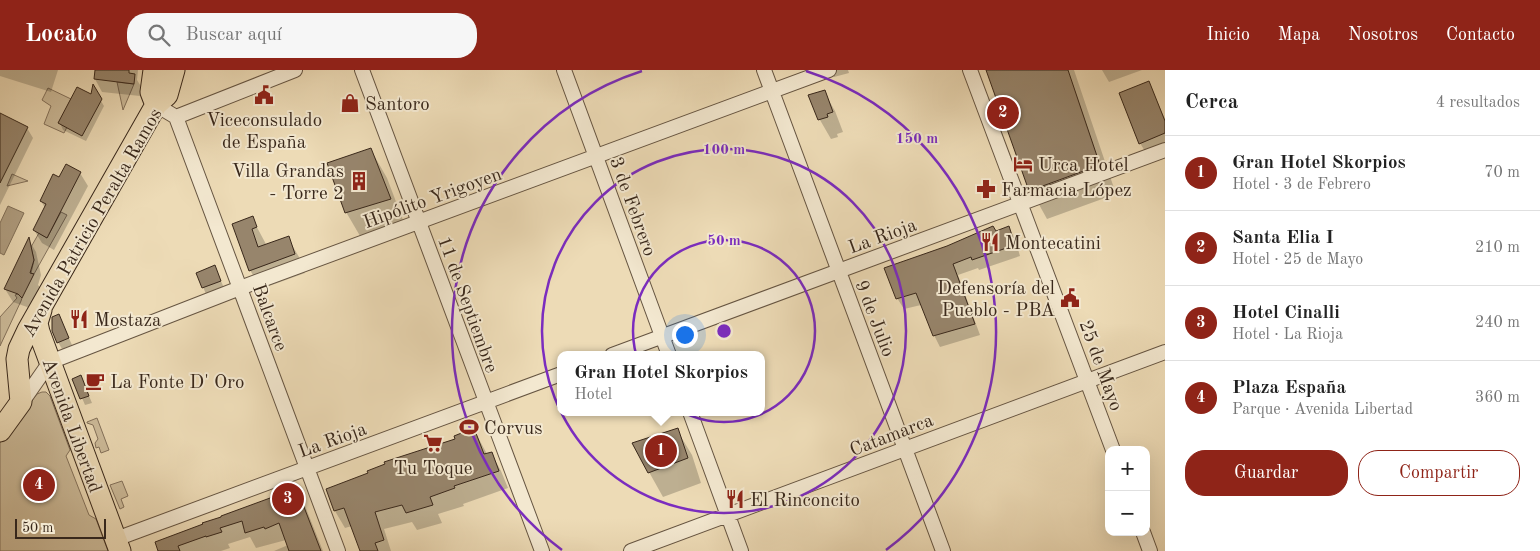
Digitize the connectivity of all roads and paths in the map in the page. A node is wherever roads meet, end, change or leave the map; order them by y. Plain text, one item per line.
1 (154, 70) edge
2 (174, 70) edge
3 (295, 70) edge
4 (362, 70) edge
5 (564, 70) edge
6 (764, 70) edge
7 (829, 70) edge
8 (970, 70) edge
9 (772, 91) junction
10 (156, 105) junction
11 (176, 118) junction
12 (1165, 150) edge
13 (596, 156) junction
14 (1021, 203) junction
15 (419, 222) junction
16 (838, 271) junction
17 (240, 288) junction
18 (47, 298) junction
19 (662, 336) junction
20 (623, 351) edge
21 (668, 351) edge
22 (1165, 352) edge
23 (50, 362) junction
24 (557, 375) edge
25 (1087, 380) junction
26 (486, 402) junction
27 (20, 406) junction
28 (691, 416) edge
29 (0, 431) edge
30 (1112, 446) edge
31 (905, 449) junction
32 (307, 468) junction
33 (728, 515) junction
34 (1144, 536) edge
35 (118, 545) edge
36 (338, 551) edge
37 (542, 551) edge
38 (630, 551) edge
39 (741, 551) edge
40 (943, 551) edge
41 (1150, 551) edge

1 - 10 main road
2 - 10 main road, Avenida Patricio Peralta Ramos
3 - 11 street
4 - 15 street, 11 de Septiembre
5 - 13 street, 3 de Febrero
6 - 9 street, 9 de Julio
7 - 9 street, Hipólito Yrigoyen
8 - 14 street, 25 de Mayo
9 - 13 street, Hipólito Yrigoyen
9 - 16 street, 9 de Julio
10 - 11 street
10 - 18 main road, Avenida Patricio Peralta Ramos
11 - 17 street, Balcarce
12 - 14 street, La Rioja
13 - 15 street, Hipólito Yrigoyen
13 - 19 street, 3 de Febrero
14 - 16 street, La Rioja
14 - 25 street, 25 de Mayo
15 - 17 street, Hipólito Yrigoyen
15 - 26 street, 11 de Septiembre
16 - 19 street, La Rioja
16 - 31 street, 9 de Julio
17 - 23 street, Hipólito Yrigoyen
17 - 32 street, Balcarce
18 - 23 main road, Avenida Libertad
18 - 27 main road, Avenida Patricio Peralta Ramos
19 - 20 street, La Rioja
19 - 21 street, 3 de Febrero
22 - 25 street, Catamarca
23 - 27 street, Avenida Patricio Peralta Ramos
23 - 35 main road, Avenida Libertad
24 - 26 street, La Rioja
25 - 30 street, 25 de Mayo
25 - 31 street, Catamarca
26 - 32 street, La Rioja
26 - 37 street, 11 de Septiembre
27 - 29 main road, Avenida Patricio Peralta Ramos
28 - 33 street
31 - 33 street, Catamarca
31 - 40 street, 9 de Julio
32 - 35 street, La Rioja
32 - 36 street, Balcarce
33 - 38 street, Catamarca
33 - 39 street
34 - 41 street

